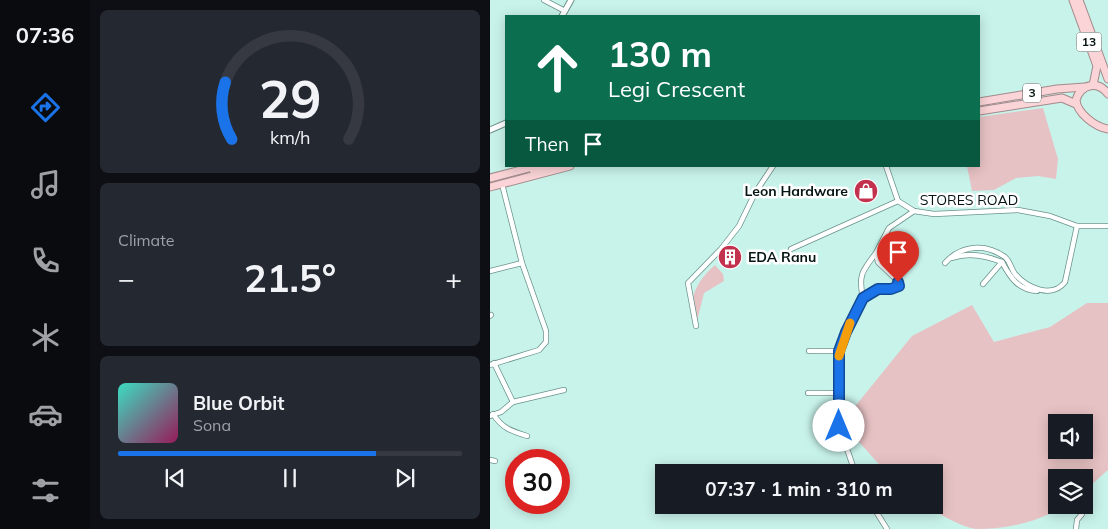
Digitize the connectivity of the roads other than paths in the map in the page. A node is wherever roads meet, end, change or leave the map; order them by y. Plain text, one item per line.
1 (544, 0) edge
2 (571, 0) edge
3 (1073, 0) edge
4 (1079, 0) edge
5 (564, 14) edge
6 (1108, 79) edge
7 (1093, 85) junction
8 (1085, 87) junction
9 (1108, 94) edge
10 (980, 102) edge
11 (1076, 104) junction
12 (980, 111) edge
13 (505, 123) edge
14 (1107, 129) edge
15 (490, 130) edge
16 (533, 167) edge
17 (545, 167) edge
18 (567, 167) edge
19 (772, 167) edge
20 (886, 167) edge
21 (526, 169) junction
22 (490, 178) edge
23 (502, 184) junction
24 (490, 187) edge
25 (898, 201) junction
26 (914, 211) junction
27 (1077, 226) junction
28 (1108, 226) edge
29 (791, 249) dead end
30 (876, 254) junction
31 (1002, 262) junction
32 (522, 263) junction
33 (490, 271) edge
34 (983, 284) dead end
35 (1042, 291) junction
36 (863, 298) junction
37 (696, 326) dead end
38 (808, 350) dead end
39 (839, 351) junction
40 (492, 364) edge
41 (564, 390) dead end
42 (808, 393) dead end
43 (839, 393) junction
44 (512, 402) junction
45 (491, 415) edge
46 (527, 436) dead end
47 (853, 464) edge
48 (878, 514) edge
49 (1082, 514) dead end
50 (887, 529) edge
51 (1076, 529) edge

1 - 5 street
2 - 5 street
3 - 7 highway, 13
4 - 6 highway, 13
7 - 8 highway
7 - 9 highway
8 - 10 highway, 3
8 - 11 highway
11 - 12 highway, 3
11 - 14 highway
13 - 15 street
16 - 21 highway
17 - 21 highway
18 - 23 highway
19 - 37 street
20 - 25 street
21 - 22 highway
23 - 24 highway
23 - 32 street
25 - 26 street, STORES ROAD
25 - 29 street
26 - 27 street, STORES ROAD
26 - 30 street
27 - 28 street, STORES ROAD
27 - 35 street
30 - 36 street
30 - 36 street
31 - 34 street
31 - 35 street
31 - 35 street
32 - 33 street
32 - 40 street
36 - 39 street
38 - 39 street
39 - 43 street
40 - 44 street
41 - 44 street
42 - 43 street
43 - 47 street
44 - 45 street
45 - 46 street
48 - 50 street
49 - 51 street

